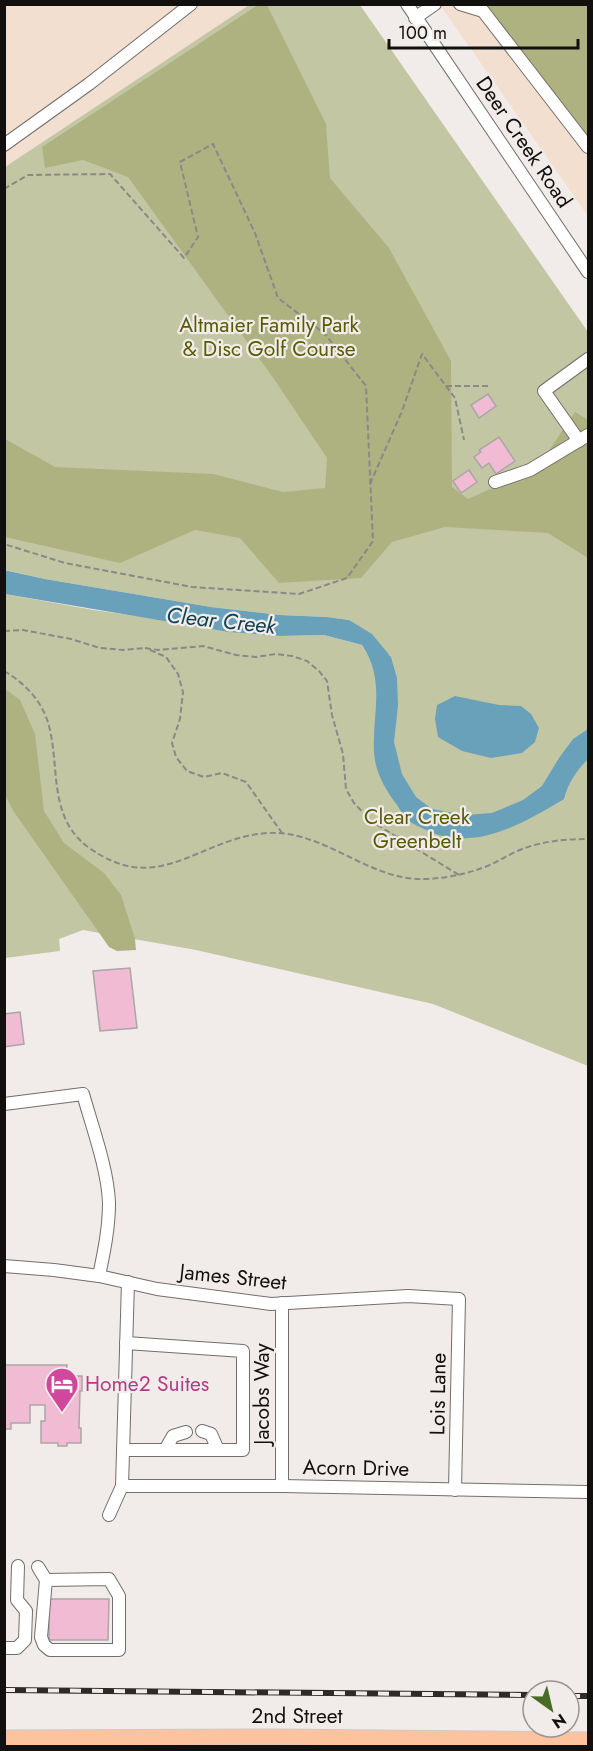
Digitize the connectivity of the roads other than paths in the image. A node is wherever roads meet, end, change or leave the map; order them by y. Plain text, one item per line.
1 (191, 4) edge
2 (406, 4) edge
3 (435, 4) edge
4 (460, 4) edge
5 (415, 18) junction
6 (4, 145) edge
7 (588, 147) edge
8 (588, 272) edge
9 (588, 359) edge
10 (584, 438) edge
11 (495, 482) dead end
12 (4, 1104) edge
13 (4, 1266) edge
14 (99, 1276) junction
15 (128, 1282) junction
16 (459, 1299) joint
17 (282, 1303) junction
18 (126, 1343) junction
19 (202, 1431) dead end
20 (186, 1432) dead end
21 (123, 1450) junction
22 (165, 1450) junction
23 (218, 1450) junction
24 (122, 1486) junction
25 (282, 1486) junction
26 (455, 1490) junction
27 (588, 1492) edge
28 (109, 1515) dead end
29 (18, 1566) dead end
30 (38, 1567) dead end
31 (46, 1580) junction
32 (4, 1648) edge
33 (4, 1738) edge
34 (588, 1740) edge

1 - 6 street
2 - 5 street, Deer Creek Road
3 - 5 street
4 - 7 street
5 - 8 street, Deer Creek Road
9 - 10 street
10 - 11 street
12 - 14 street
13 - 14 street, James Street
14 - 15 street, James Street
15 - 17 street, James Street
15 - 18 street
16 - 17 street, James Street
16 - 26 street, Lois Lane
17 - 25 street, Jacobs Way
18 - 21 street
18 - 23 street
19 - 23 street
20 - 22 street
21 - 22 street
21 - 24 street
22 - 23 street
24 - 25 street, Acorn Drive
24 - 28 street
25 - 26 street, Acorn Drive
26 - 27 street, Acorn Drive
29 - 32 street
30 - 31 street
31 - 31 street
33 - 34 main road, 2nd Street

